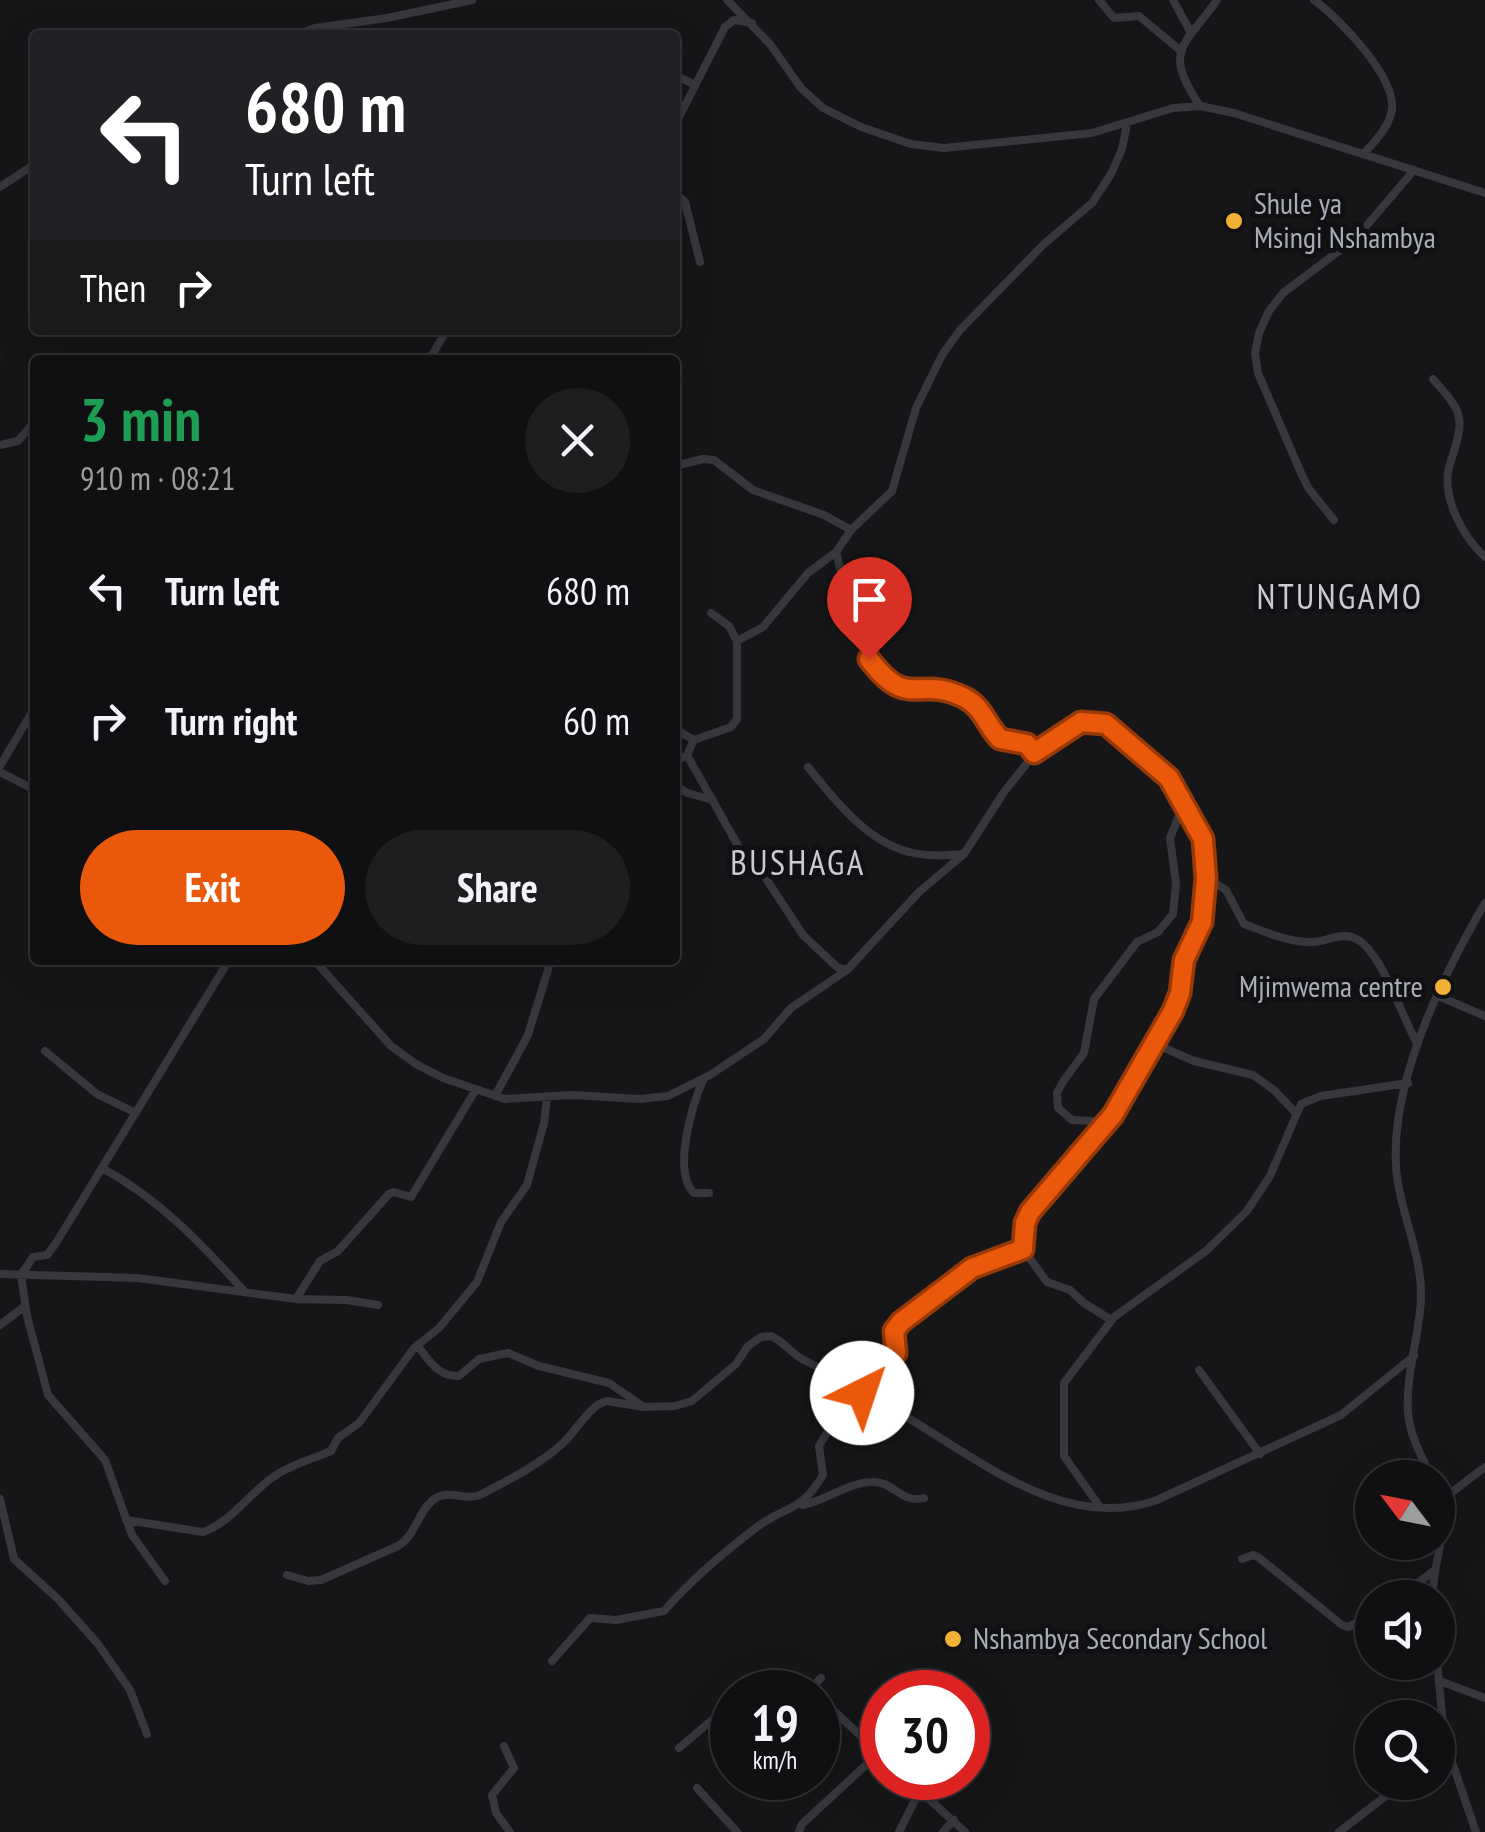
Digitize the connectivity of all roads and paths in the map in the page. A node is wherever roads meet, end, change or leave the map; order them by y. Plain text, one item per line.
1 (472, 0) edge
2 (728, 0) edge
3 (1100, 0) edge
4 (1174, 0) edge
5 (1217, 0) edge
6 (1314, 0) edge
7 (752, 23) junction
8 (310, 30) edge
9 (1190, 31) junction
10 (1181, 50) junction
11 (680, 78) edge
12 (695, 85) junction
13 (1200, 106) junction
14 (680, 116) edge
15 (1126, 124) junction
16 (1364, 154) junction
17 (30, 167) edge
18 (1414, 170) junction
19 (0, 187) edge
20 (1485, 193) edge
21 (680, 197) edge
22 (700, 262) dead end
23 (1433, 379) dead end
24 (30, 427) edge
25 (0, 445) edge
26 (680, 465) edge
27 (1334, 520) dead end
28 (852, 530) junction
29 (836, 552) junction
30 (1485, 557) edge
31 (711, 613) dead end
32 (736, 641) junction
33 (30, 716) edge
34 (680, 733) edge
35 (694, 740) junction
36 (1034, 753) junction
37 (687, 755) junction
38 (680, 759) edge
39 (808, 767) dead end
40 (0, 769) edge
41 (30, 787) edge
42 (680, 788) edge
43 (713, 800) junction
44 (1187, 813) junction
45 (964, 854) junction
46 (1206, 878) junction
47 (1485, 903) edge
48 (226, 965) edge
49 (319, 965) edge
50 (549, 965) edge
51 (847, 970) junction
52 (1438, 996) junction
53 (1485, 1016) edge
54 (1153, 1043) junction
55 (1417, 1043) junction
56 (45, 1051) dead end
57 (703, 1080) junction
58 (1408, 1083) junction
59 (475, 1091) junction
60 (495, 1096) junction
61 (546, 1098) junction
62 (1296, 1112) junction
63 (136, 1113) junction
64 (1107, 1122) junction
65 (102, 1168) junction
66 (709, 1194) dead end
67 (1023, 1249) junction
68 (0, 1274) edge
69 (21, 1275) junction
70 (244, 1291) junction
71 (296, 1299) junction
72 (378, 1305) dead end
73 (25, 1306) junction
74 (1111, 1320) junction
75 (0, 1324) edge
76 (417, 1345) junction
77 (1414, 1356) junction
78 (1199, 1370) dead end
79 (862, 1393) junction
80 (644, 1408) junction
81 (1260, 1454) junction
82 (1425, 1460) edge
83 (1485, 1467) edge
84 (1455, 1490) edge
85 (924, 1498) dead end
86 (0, 1500) edge
87 (799, 1506) junction
88 (1100, 1507) junction
89 (126, 1520) junction
90 (1242, 1558) dead end
91 (1435, 1560) edge
92 (1432, 1572) junction
93 (287, 1575) dead end
94 (1422, 1580) edge
95 (1432, 1580) edge
96 (165, 1581) dead end
97 (1355, 1624) edge
98 (552, 1661) dead end
99 (1440, 1681) joint
100 (1485, 1698) edge
101 (1441, 1700) edge
102 (840, 1717) edge
103 (710, 1722) edge
104 (147, 1734) dead end
105 (860, 1736) edge
106 (504, 1746) dead end
107 (679, 1748) dead end
108 (1455, 1770) edge
109 (860, 1773) edge
110 (698, 1788) dead end
111 (915, 1800) edge
112 (931, 1800) edge
113 (1381, 1800) edge
114 (954, 1820) junction
115 (510, 1832) edge
116 (737, 1832) edge
117 (799, 1832) edge
118 (899, 1832) edge
119 (943, 1832) edge
120 (965, 1832) edge
121 (1339, 1832) edge
122 (1476, 1832) edge

1 - 8 street
2 - 7 street
3 - 10 street
4 - 9 street
5 - 9 street
6 - 16 street
7 - 12 street
7 - 15 street
9 - 10 street
10 - 13 street
11 - 12 street
12 - 14 street
13 - 15 street
13 - 16 street
15 - 28 street
16 - 18 street
17 - 19 street
18 - 20 street
18 - 27 street
21 - 22 street
23 - 30 street
24 - 25 street
26 - 28 street
28 - 29 street
29 - 32 street
29 - 36 street
31 - 32 street
32 - 35 street
33 - 40 street
34 - 35 street
35 - 37 street
36 - 44 street
36 - 45 street
37 - 38 street
37 - 43 street
39 - 45 street
40 - 41 street
42 - 43 street
43 - 51 street
44 - 46 street
44 - 64 street
45 - 51 street
46 - 54 street
46 - 55 street
47 - 52 street
48 - 63 street
49 - 59 street
50 - 60 street
51 - 57 street
52 - 53 street
52 - 55 street
54 - 62 street
54 - 64 street
55 - 58 street
56 - 63 street
57 - 61 street
57 - 66 street
58 - 62 street
58 - 77 street
59 - 60 street
59 - 71 street
60 - 61 street
61 - 76 street
62 - 74 street
63 - 65 street
64 - 67 street
65 - 69 street
65 - 70 street
67 - 74 street
67 - 79 street
68 - 69 street
69 - 70 street
69 - 73 street
70 - 71 street
71 - 72 street
73 - 75 street
73 - 89 street
74 - 88 street
76 - 80 street
76 - 89 street
77 - 81 street
77 - 82 street
78 - 81 street
79 - 80 street
79 - 87 street
79 - 88 street
80 - 93 street
81 - 88 street
83 - 84 street
85 - 87 street
86 - 104 street
87 - 98 street
89 - 96 street
90 - 97 street
91 - 92 street
92 - 94 street
92 - 95 street
99 - 100 street
99 - 101 street
102 - 105 street
103 - 107 street
106 - 115 street
108 - 122 street
109 - 117 street
110 - 116 street
111 - 118 street
112 - 114 street
113 - 121 street
114 - 119 street
114 - 120 street

